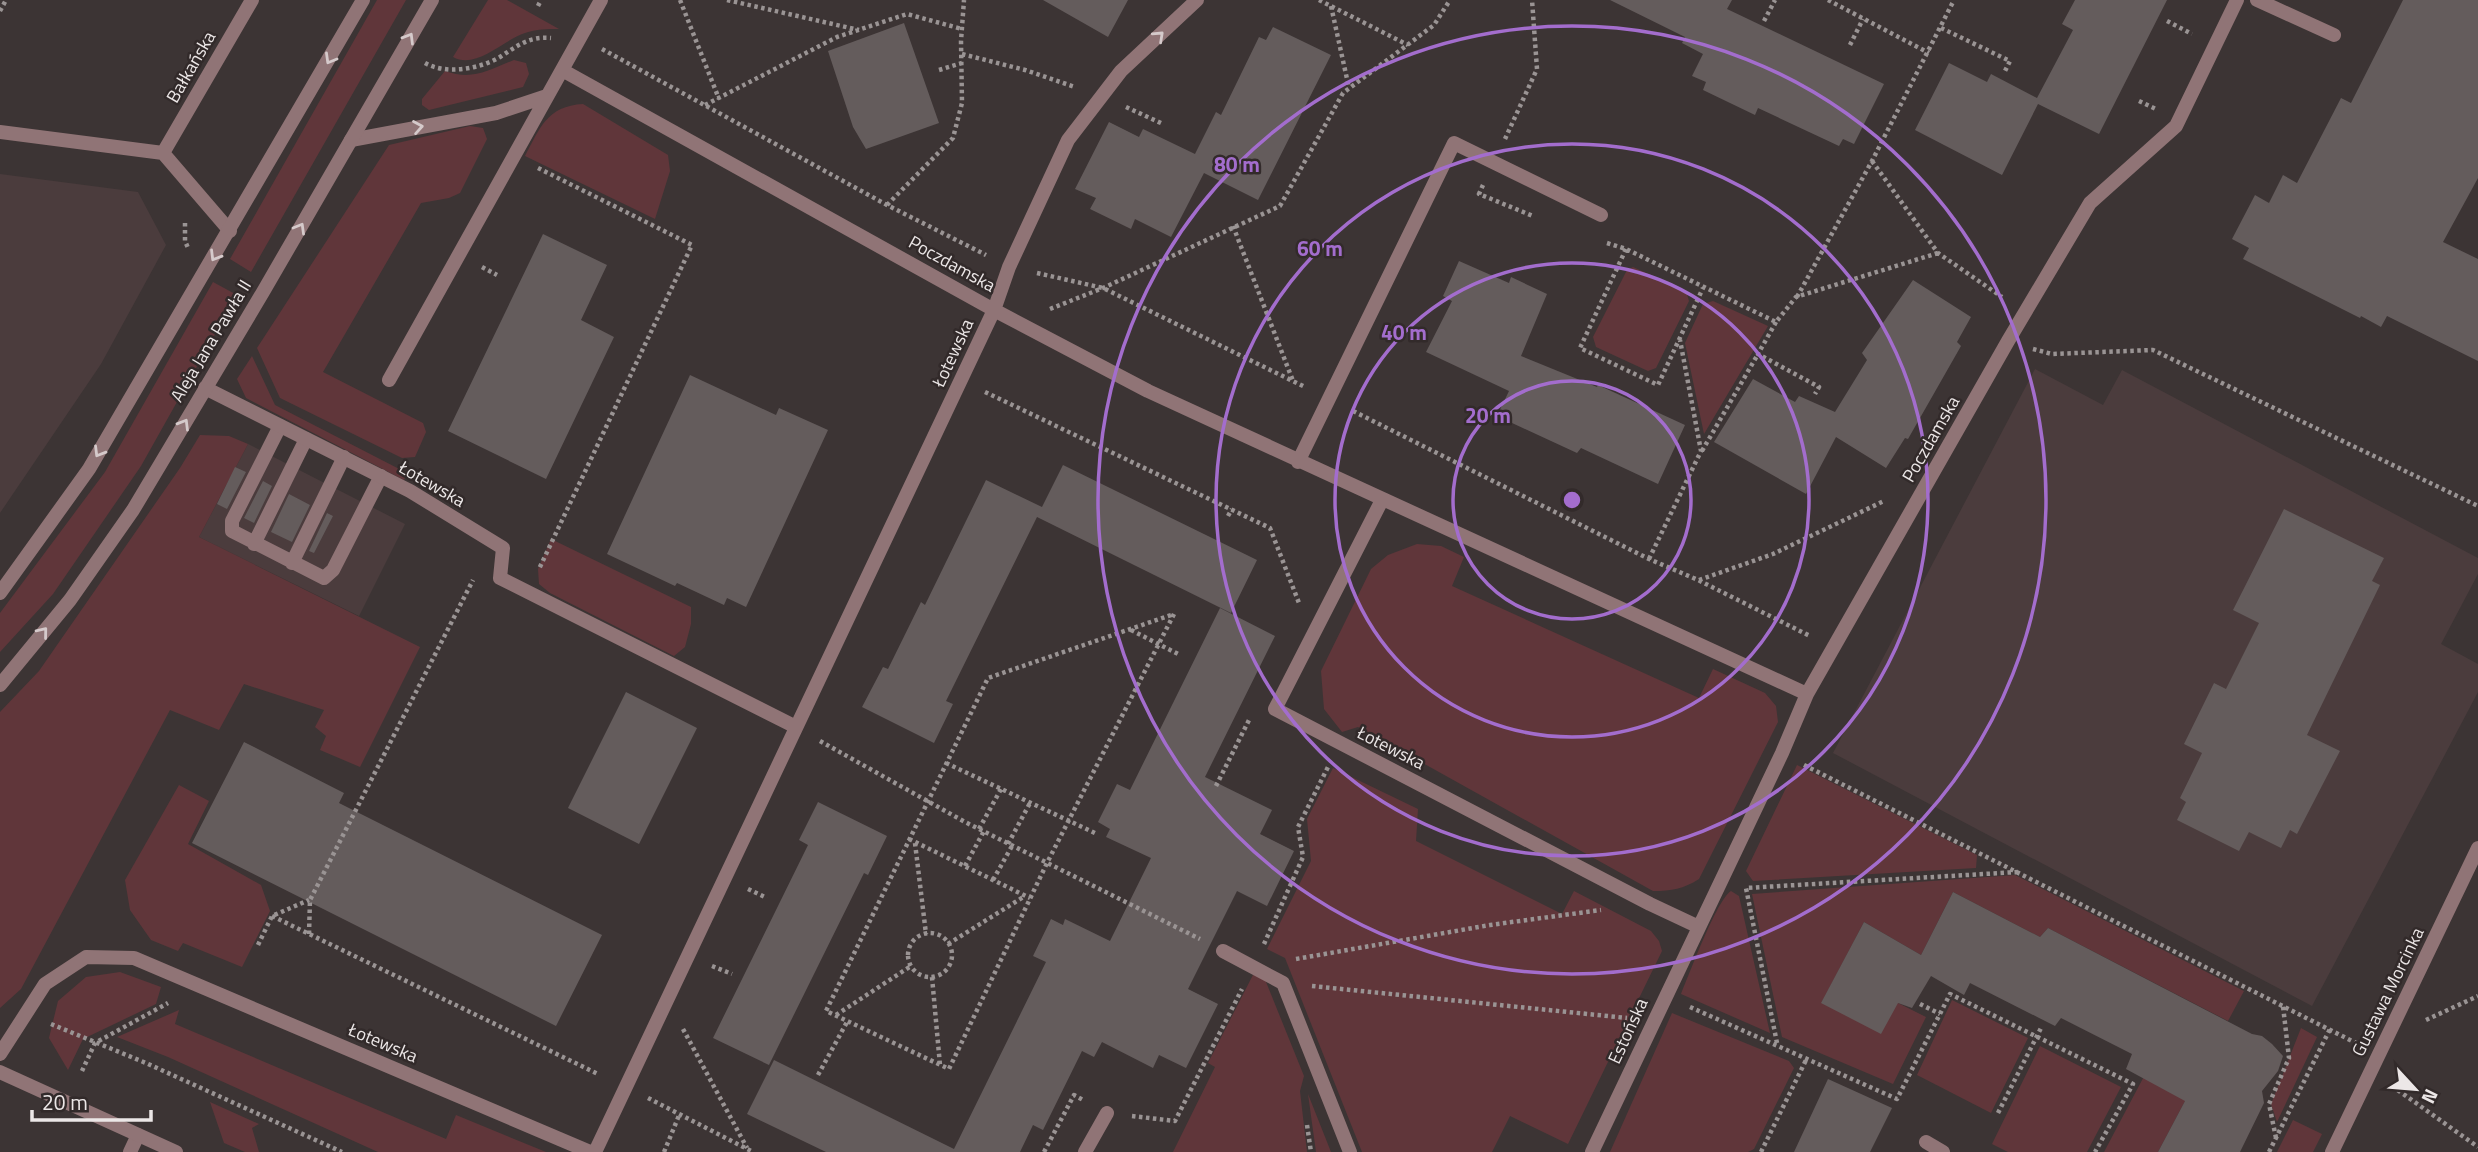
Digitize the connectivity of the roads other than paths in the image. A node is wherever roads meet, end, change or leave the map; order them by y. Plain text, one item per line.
1 (252, 0) edge
2 (363, 0) edge
3 (432, 0) edge
4 (601, 0) edge
5 (1197, 0) edge
6 (2237, 0) edge
7 (2257, 0) edge
8 (2333, 35) dead end
9 (562, 70) junction
10 (547, 96) junction
11 (0, 132) edge
12 (351, 140) junction
13 (163, 153) junction
14 (1601, 215) dead end
15 (230, 231) junction
16 (994, 310) junction
17 (389, 380) dead end
18 (205, 388) junction
19 (279, 426) junction
20 (306, 439) junction
21 (344, 457) junction
22 (1298, 461) junction
23 (381, 476) junction
24 (1382, 500) junction
25 (254, 544) junction
26 (292, 563) junction
27 (0, 593) edge
28 (0, 685) edge
29 (1807, 694) junction
30 (796, 727) junction
31 (2478, 848) edge
32 (1699, 927) junction
33 (1223, 951) road end
34 (0, 1054) edge
35 (0, 1072) edge
36 (1107, 1113) dead end
37 (138, 1135) junction
38 (1926, 1142) dead end
39 (130, 1152) edge
40 (177, 1152) edge
41 (592, 1152) edge
42 (1085, 1152) edge
43 (1350, 1152) edge
44 (1592, 1152) edge
45 (1943, 1152) edge
46 (2332, 1152) edge

1 - 13 street, Bałkańska
2 -> 15 street
12 -> 3 street, Aleja Jana Pawła II
4 - 9 street
16 -> 5 street, Poczdamska
6 - 29 street, Poczdamska
7 - 8 street
9 - 10 street
9 - 16 street, Poczdamska
12 -> 10 street
10 - 17 street
11 - 13 street
18 -> 12 street, Aleja Jana Pawła II
13 - 15 street
14 - 22 street
15 -> 27 street
16 - 22 street, Łotewska
16 - 30 street, Łotewska
18 - 19 street, Łotewska
28 -> 18 street, Aleja Jana Pawła II
19 - 20 street, Łotewska
19 - 25 street
20 - 21 street, Łotewska
20 - 25 street
21 - 23 street, Łotewska
21 - 26 street
22 - 24 street, Łotewska
23 - 26 street
23 - 30 street, Łotewska
24 - 29 street, Łotewska
24 - 32 street, Łotewska
25 - 26 street
29 - 32 street, Poczdamska
30 - 41 street, Łotewska
31 - 46 street, Gustawa Morcinka
32 - 44 street, Estońska
33 - 43 street
34 - 41 street, Łotewska
35 - 37 street
36 - 42 street
37 - 39 street
37 - 40 street
38 - 45 street

